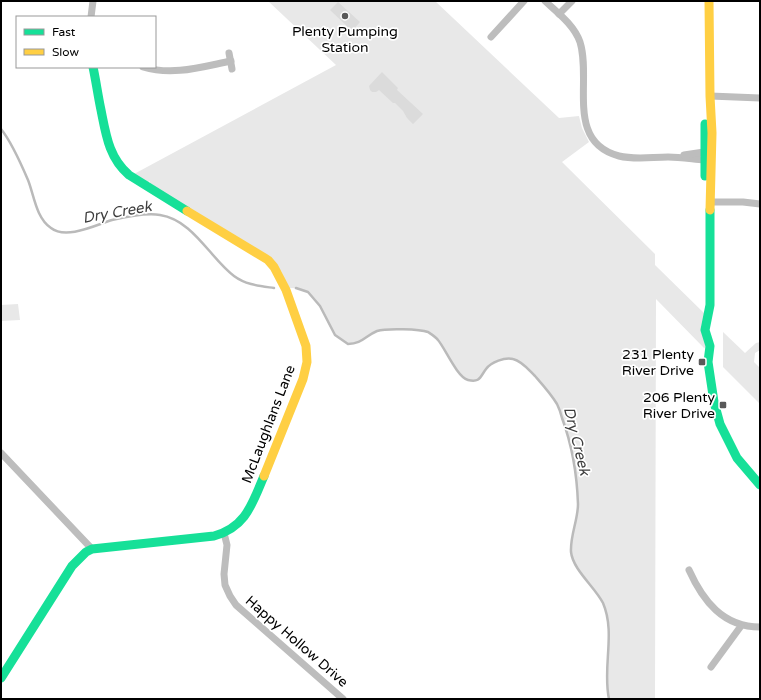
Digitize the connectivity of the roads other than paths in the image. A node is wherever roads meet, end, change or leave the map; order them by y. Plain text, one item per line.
1 (93, 1) edge
2 (524, 1) edge
3 (545, 1) edge
4 (572, 1) edge
5 (709, 1) edge
6 (559, 14) junction
7 (92, 16) edge
8 (491, 37) dead end
9 (229, 53) dead end
10 (94, 68) edge
11 (147, 68) edge
12 (710, 96) junction
13 (760, 98) edge
14 (707, 156) junction
15 (710, 202) junction
16 (760, 204) edge
17 (1, 453) edge
18 (760, 485) edge
19 (224, 533) junction
20 (92, 549) junction
21 (689, 570) dead end
22 (742, 626) junction
23 (760, 627) edge
24 (711, 667) dead end
25 (1, 678) edge
26 (344, 699) edge

1 - 7 street
2 - 8 street
3 - 6 street
4 - 6 street
5 - 12 street
6 - 14 street
9 - 11 street
10 - 19 street, McLaughlans Lane
12 - 13 street
12 - 14 street
14 - 15 street
15 - 16 street
15 - 18 street
17 - 20 street
19 - 20 street, McLaughlans Lane
19 - 26 street, Happy Hollow Drive
20 - 25 street
21 - 22 street
22 - 23 street
22 - 24 street

